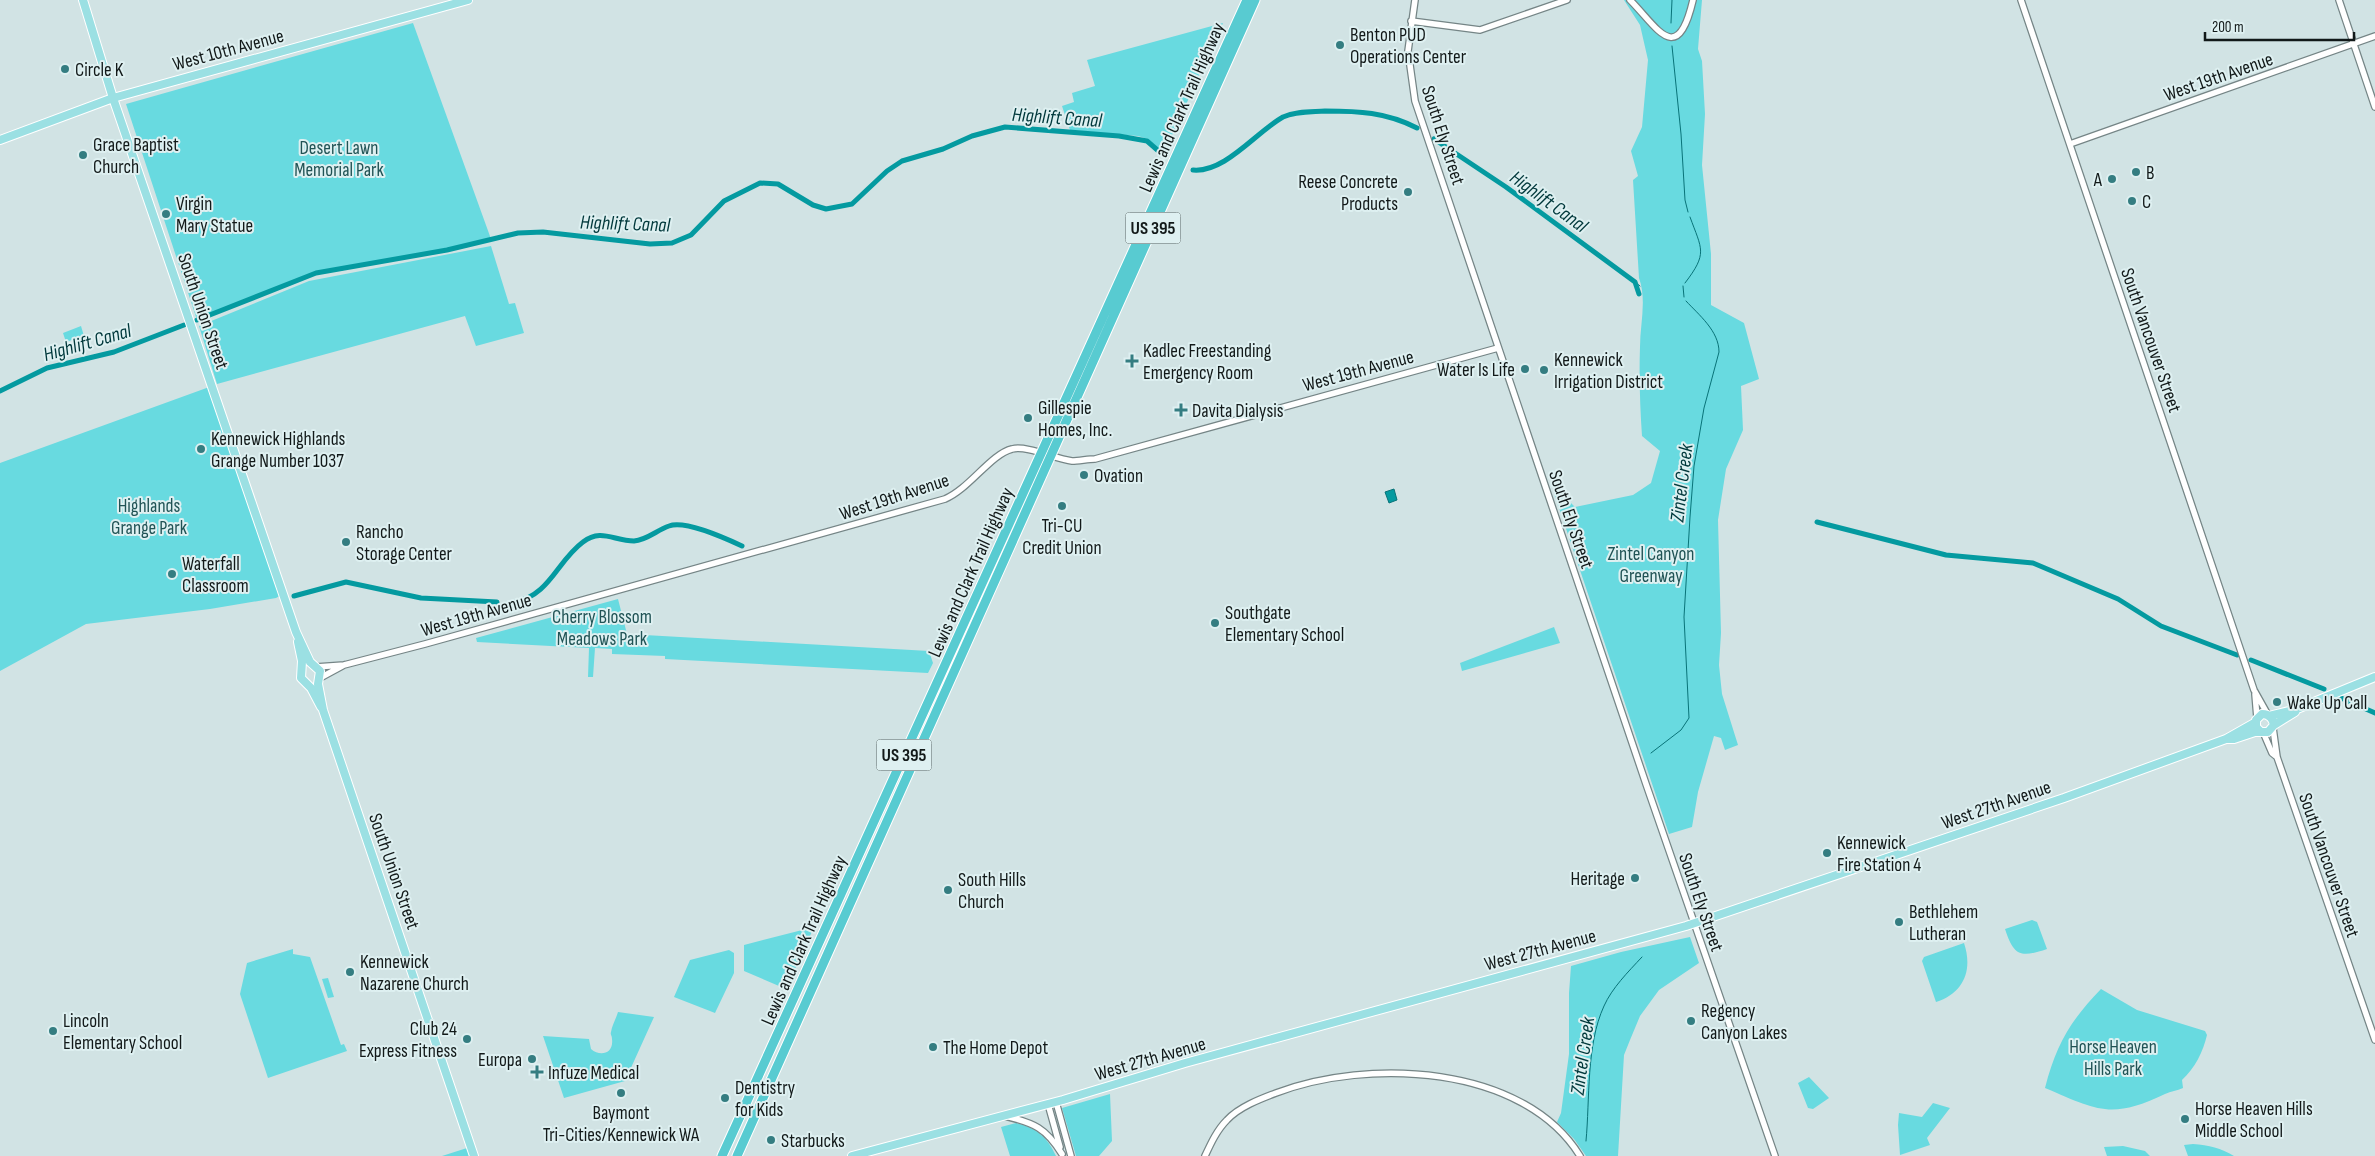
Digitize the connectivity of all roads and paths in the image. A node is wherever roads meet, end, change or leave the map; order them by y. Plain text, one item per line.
1 (83, 0) edge
2 (468, 0) edge
3 (1247, 0) edge
4 (1255, 0) edge
5 (1415, 0) edge
6 (1567, 0) edge
7 (1630, 0) edge
8 (1693, 0) edge
9 (2021, 0) edge
10 (2339, 0) edge
11 (1411, 21) junction
12 (2375, 36) edge
13 (2354, 44) junction
14 (113, 98) junction
15 (2375, 107) edge
16 (0, 140) edge
17 (2070, 144) junction
18 (1498, 348) junction
19 (1041, 454) junction
20 (1051, 457) junction
21 (296, 632) junction
22 (344, 665) junction
23 (315, 666) junction
24 (302, 670) junction
25 (2375, 678) edge
26 (319, 680) junction
27 (306, 683) junction
28 (2254, 690) junction
29 (2297, 709) junction
30 (323, 710) junction
31 (2269, 715) junction
32 (2256, 720) junction
33 (2273, 726) junction
34 (2262, 732) junction
35 (2226, 738) junction
36 (2277, 757) junction
37 (1693, 924) junction
38 (2375, 1040) edge
39 (1052, 1103) junction
40 (1005, 1116) junction
41 (1062, 1155) edge
42 (474, 1156) edge
43 (722, 1156) edge
44 (738, 1156) edge
45 (852, 1156) edge
46 (1070, 1156) edge
47 (1205, 1156) edge
48 (1580, 1156) edge
49 (1775, 1156) edge

1 - 14 main road, South Union Street
2 - 14 main road, West 10th Avenue
3 - 19 highway, Lewis and Clark Trail Highway / US 395
4 - 20 highway, Lewis and Clark Trail Highway / US 395
5 - 11 street, South Ely Street
6 - 11 street
7 - 8 street
9 - 17 street, South Vancouver Street
10 - 13 street
11 - 18 street, South Ely Street
12 - 13 street, West 19th Avenue
13 - 15 street
13 - 17 street, West 19th Avenue
14 - 16 main road, West 10th Avenue
14 - 21 main road, South Union Street
17 - 28 street, South Vancouver Street
18 - 20 street, West 19th Avenue
18 - 37 street, South Ely Street
19 - 20 street, West 19th Avenue
19 - 22 street, West 19th Avenue
19 - 43 highway, Lewis and Clark Trail Highway / US 395
20 - 44 highway, Lewis and Clark Trail Highway / US 395
21 - 23 main road, South Union Street
21 - 24 main road, South Union Street
22 - 23 street, West 19th Avenue
22 - 26 street, West 19th Avenue
23 - 24 main road
23 - 26 main road
24 - 27 main road
25 - 29 main road, West 27th Avenue
26 - 27 main road
26 - 30 main road, South Union Street
27 - 30 main road, South Union Street
28 - 31 street, South Vancouver Street
28 - 32 street, South Vancouver Street
29 - 31 main road, West 27th Avenue
29 - 33 main road, West 27th Avenue
30 - 42 main road, South Union Street
31 - 32 main road, West 27th Avenue
31 - 33 main road
32 - 34 main road
32 - 35 main road, West 27th Avenue
33 - 34 main road, West 27th Avenue
33 - 36 street, South Vancouver Street
34 - 35 main road, West 27th Avenue
34 - 36 street, South Vancouver Street
35 - 37 main road, West 27th Avenue
36 - 38 street, South Vancouver Street
37 - 39 main road, West 27th Avenue
37 - 49 street, South Ely Street
39 - 40 main road, West 27th Avenue
39 - 41 street
39 - 46 street
40 - 41 street
40 - 45 main road, West 27th Avenue
47 - 48 street

